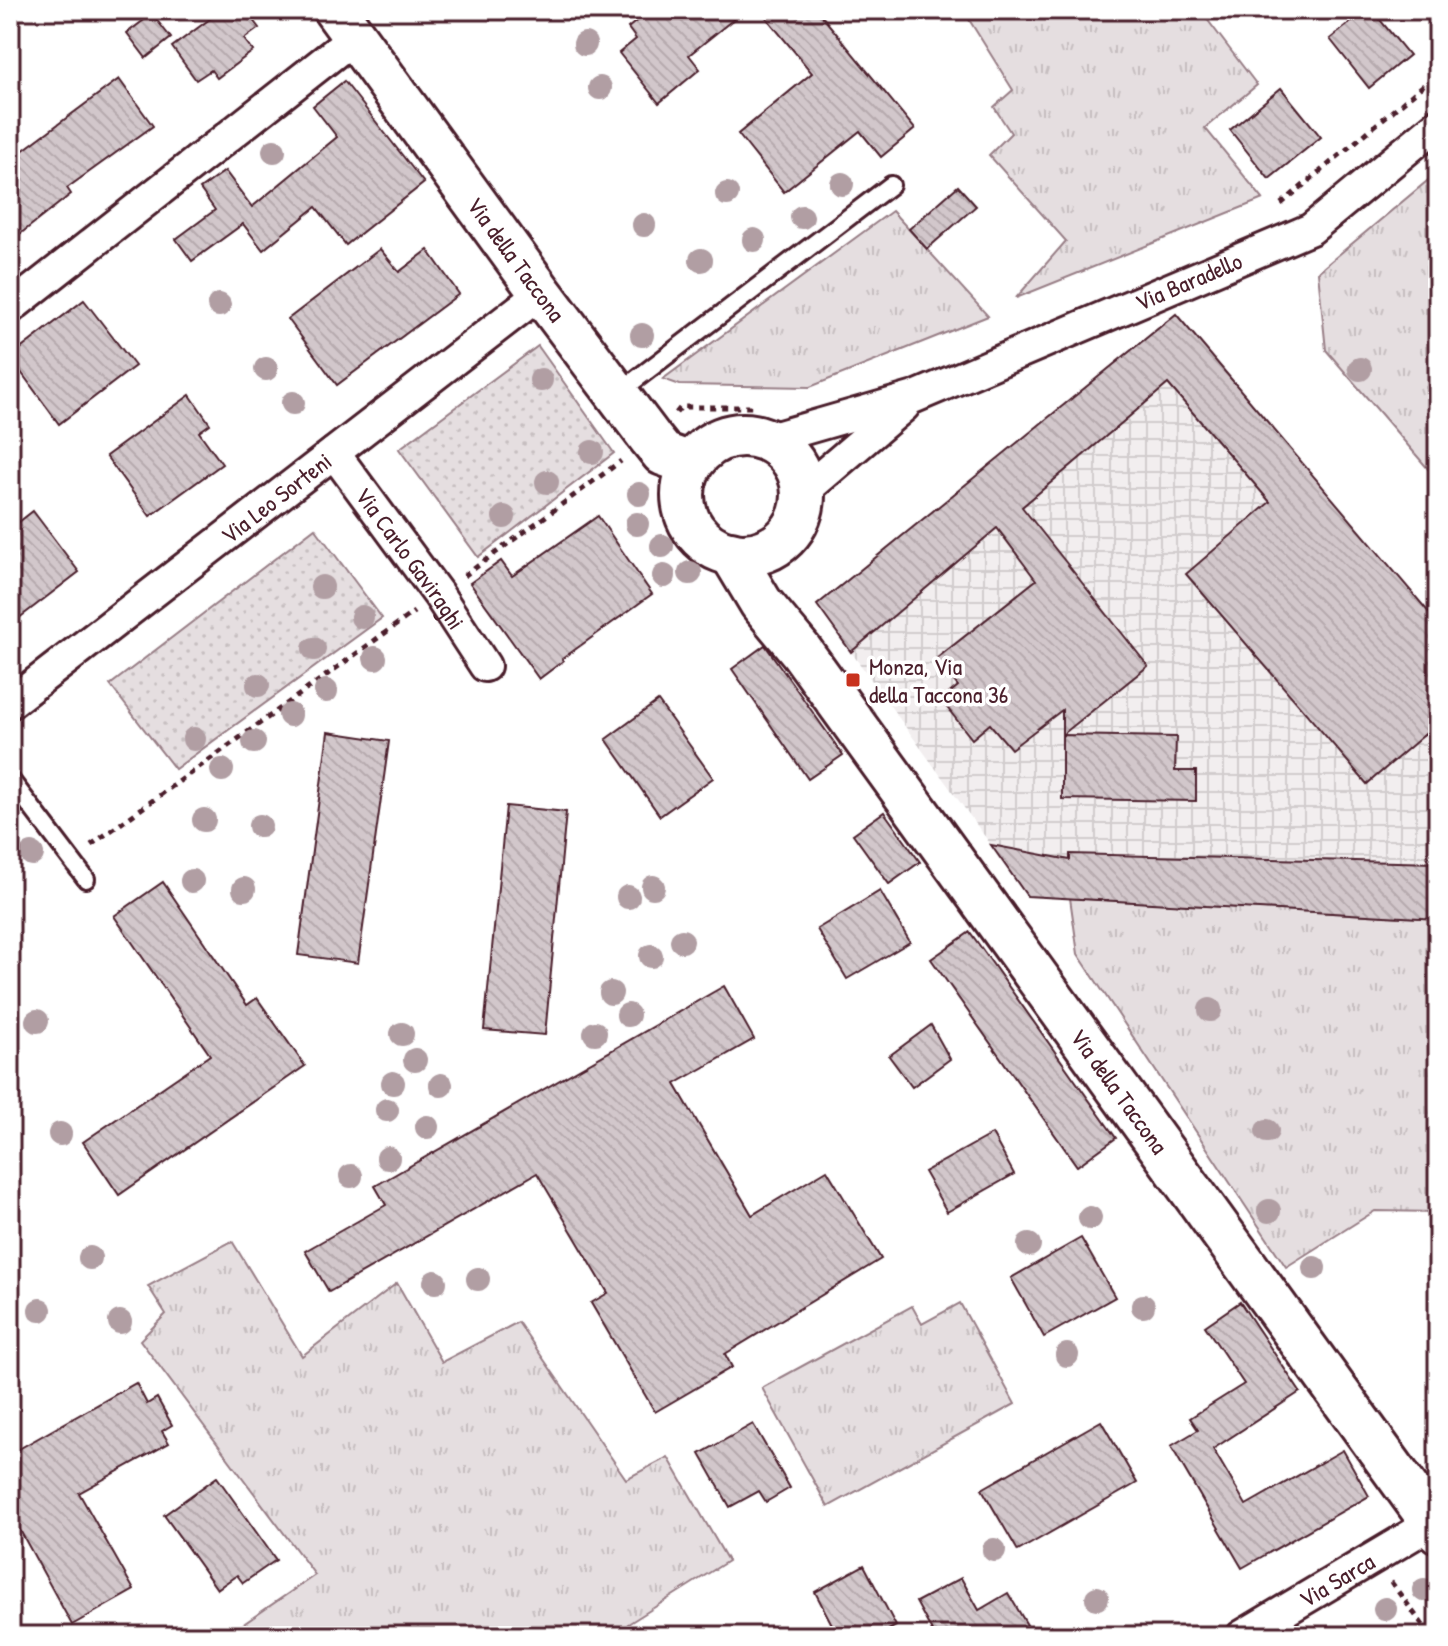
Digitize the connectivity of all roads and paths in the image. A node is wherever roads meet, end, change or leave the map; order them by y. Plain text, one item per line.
1 (342, 17) edge
2 (1438, 73) edge
3 (1438, 124) edge
4 (891, 185) dead end
5 (1277, 207) dead end
6 (541, 293) junction
7 (10, 308) edge
8 (618, 393) junction
9 (915, 397) junction
10 (766, 424) junction
11 (651, 439) junction
12 (334, 453) junction
13 (691, 464) junction
14 (802, 493) junction
15 (778, 543) junction
16 (731, 553) junction
17 (438, 594) junction
18 (801, 651) junction
19 (485, 666) dead end
20 (10, 703) edge
21 (10, 779) edge
22 (71, 860) junction
23 (86, 879) dead end
24 (1435, 1527) edge
25 (1373, 1559) junction
26 (1242, 1636) edge
27 (1431, 1636) edge

1 - 6 main road, Via della Taccona
1 - 7 street, Via della Taccona
2 - 5 path
3 - 9 street, Via Baradello
4 - 8 lane
6 - 8 main road, Via della Taccona
6 - 12 street, Via Leo Sorteni
8 - 11 main road, Via della Taccona
9 - 10 street, Via Baradello
9 - 14 street, Via Baradello
10 - 11 path
10 - 13 main road
10 - 14 main road
11 - 13 main road, Via della Taccona
11 - 17 path
12 - 17 street, Via Carlo Gaviraghi
12 - 20 street, Via Leo Sorteni
13 - 16 main road, Via della Taccona
14 - 15 main road
15 - 16 main road
15 - 18 main road, Via della Taccona
16 - 18 main road, Via della Taccona
17 - 19 street, Via Carlo Gaviraghi
17 - 22 path
18 - 24 main road, Via della Taccona
21 - 22 lane
22 - 23 lane
24 - 25 street, Via Sarca
25 - 26 street, Via Sarca
25 - 27 path

